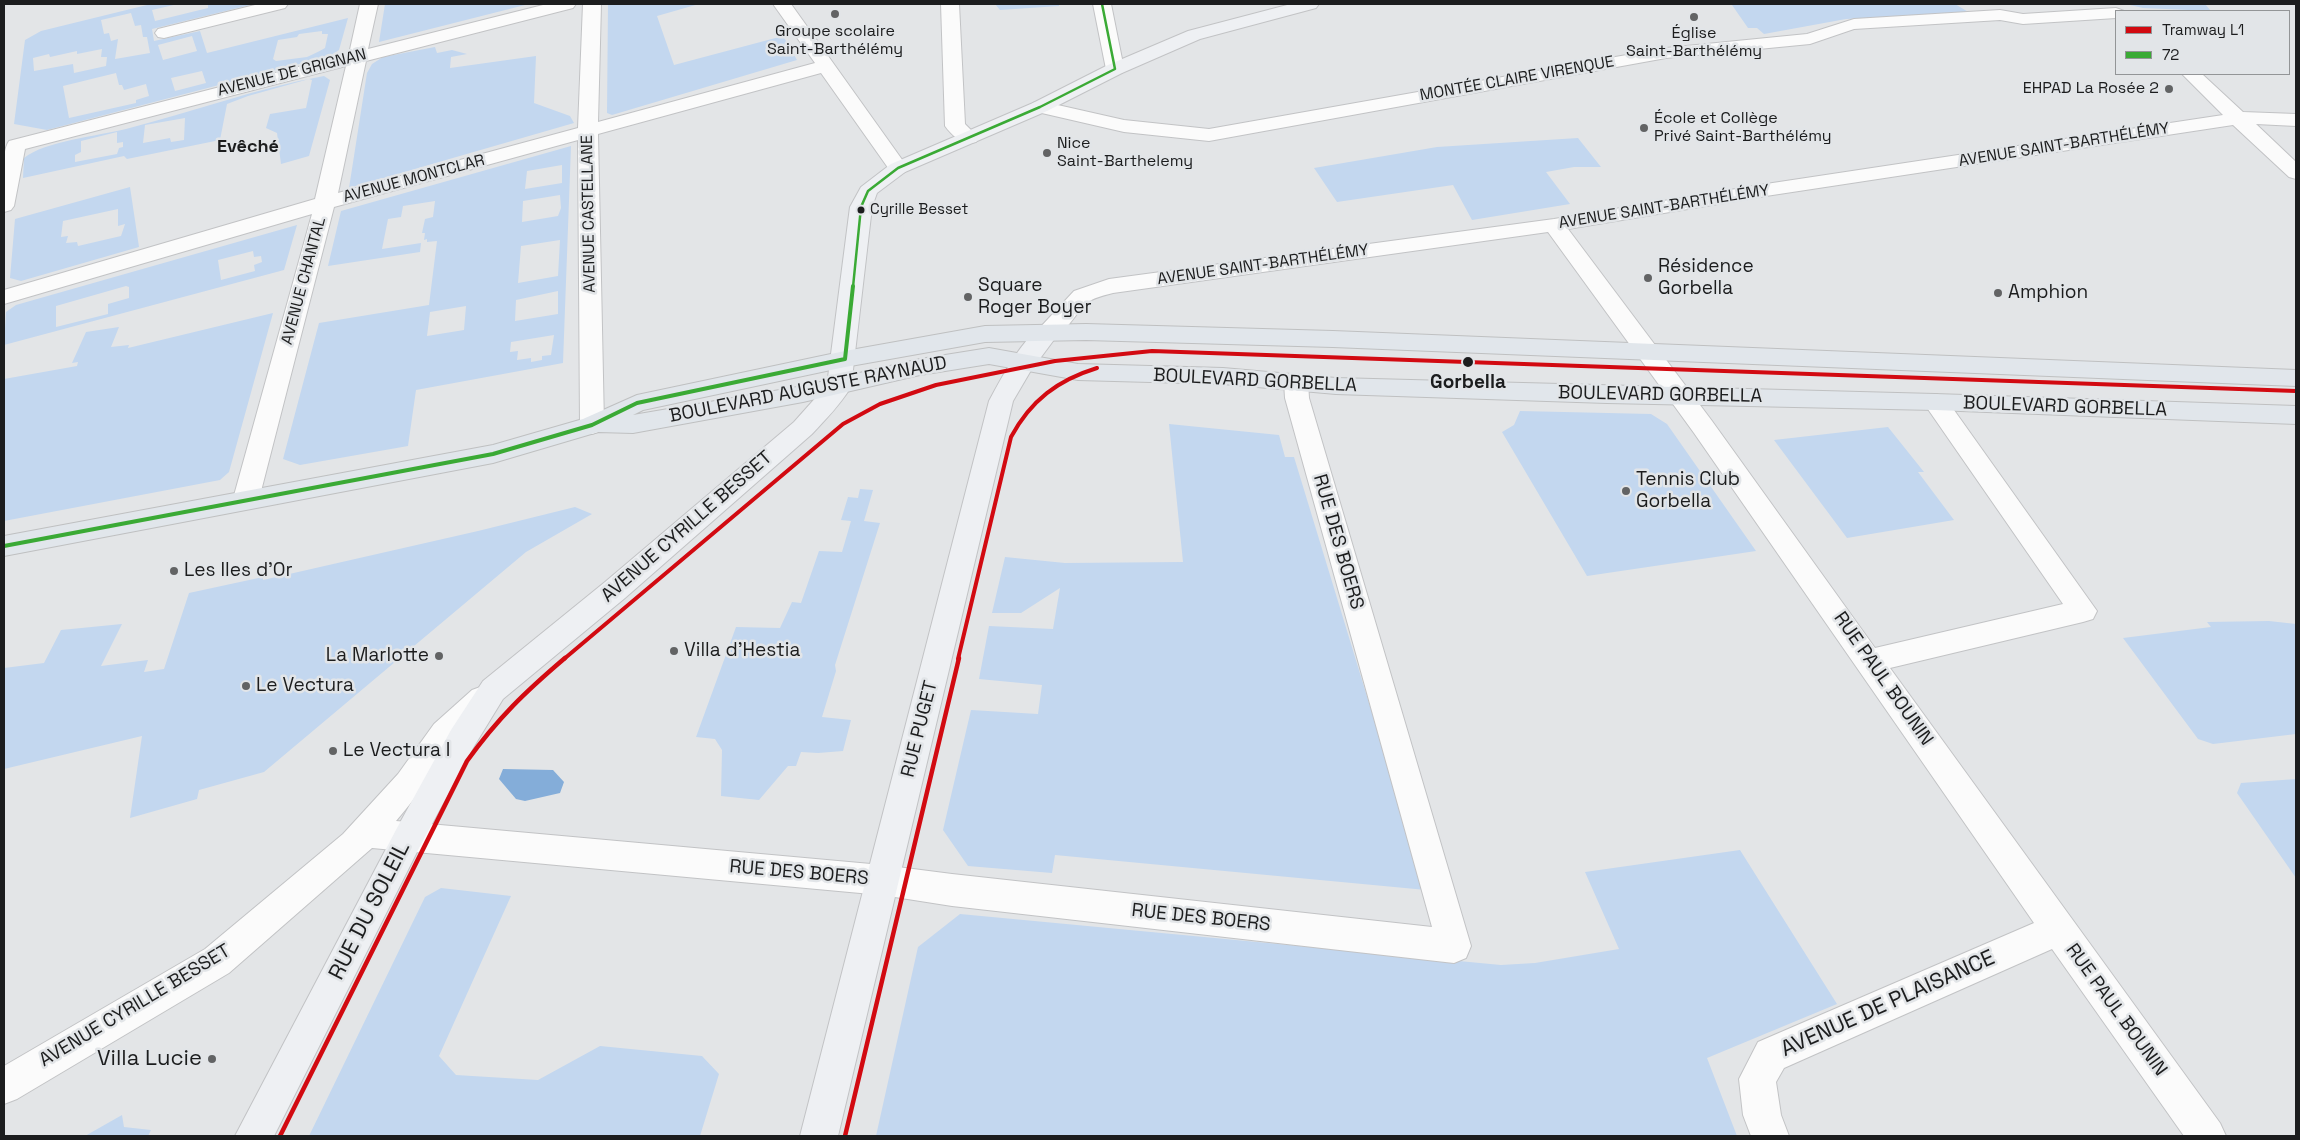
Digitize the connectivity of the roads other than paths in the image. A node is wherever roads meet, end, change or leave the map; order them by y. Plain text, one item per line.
1 (279, 4) edge
2 (369, 4) edge
3 (567, 4) edge
4 (592, 4) edge
5 (782, 4) edge
6 (950, 4) edge
7 (1102, 4) edge
8 (1310, 4) edge
9 (1280, 7) edge
10 (2115, 13) edge
11 (164, 33) dead end
12 (358, 56) junction
13 (826, 66) junction
14 (1115, 69) junction
15 (2192, 75) edge
16 (1040, 107) junction
17 (2239, 118) junction
18 (2296, 120) edge
19 (588, 131) junction
20 (969, 138) junction
21 (898, 168) junction
22 (2296, 173) edge
23 (324, 203) junction
24 (4, 206) edge
25 (1554, 225) junction
26 (4, 297) edge
27 (1047, 333) junction
28 (1647, 352) junction
29 (845, 359) junction
30 (1025, 361) junction
31 (2296, 378) edge
32 (1296, 382) junction
33 (839, 388) junction
34 (1681, 397) junction
35 (1935, 402) junction
36 (2296, 415) edge
37 (592, 425) junction
38 (246, 499) junction
39 (4, 546) edge
40 (1870, 661) junction
41 (493, 690) junction
42 (364, 833) junction
43 (408, 838) junction
44 (882, 880) junction
45 (2058, 929) junction
46 (4, 1086) edge
47 (254, 1136) edge
48 (819, 1136) edge
49 (1770, 1136) edge
50 (2207, 1136) edge

1 - 11 street
2 - 12 street, AVENUE CHANTAL
3 - 12 street, AVENUE DE GRIGNAN
4 - 19 street, AVENUE CASTELLANE
5 - 13 street
6 - 20 street
7 - 14 street
8 - 9 main road, AVENUE CYRILLE BESSET
9 - 14 main road, AVENUE CYRILLE BESSET
10 - 16 street, MONTÉE CLAIRE VIRENQUE
12 - 23 street, AVENUE CHANTAL
12 - 24 street, AVENUE DE GRIGNAN
13 - 19 street, AVENUE MONTCLAR
13 - 21 street
14 - 16 main road, AVENUE CYRILLE BESSET
15 - 17 street
16 - 20 main road, AVENUE CYRILLE BESSET
17 - 18 street, AVENUE SAINT-BARTHÉLÉMY
17 - 22 street
17 - 25 street, AVENUE SAINT-BARTHÉLÉMY
19 - 23 street, AVENUE MONTCLAR
19 - 37 street, AVENUE CASTELLANE
20 - 21 main road, AVENUE CYRILLE BESSET
21 - 29 main road, AVENUE CYRILLE BESSET
23 - 26 street, AVENUE MONTCLAR
23 - 38 street, AVENUE CHANTAL
25 - 27 street, AVENUE SAINT-BARTHÉLÉMY
25 - 28 street, RUE PAUL BOUNIN
27 - 28 main road, BOULEVARD GORBELLA
27 - 29 main road, BOULEVARD AUGUSTE RAYNAUD
27 - 30 main road, RUE PUGET
28 - 31 main road, BOULEVARD GORBELLA
28 - 34 street, RUE PAUL BOUNIN
29 - 33 main road, AVENUE CYRILLE BESSET
29 - 37 main road, BOULEVARD AUGUSTE RAYNAUD
30 - 32 main road, BOULEVARD GORBELLA
30 - 33 main road, BOULEVARD AUGUSTE RAYNAUD
30 - 44 main road, RUE PUGET
32 - 34 main road, BOULEVARD GORBELLA
32 - 44 street, RUE DES BOERS
33 - 37 main road, BOULEVARD AUGUSTE RAYNAUD
33 - 41 main road, AVENUE CYRILLE BESSET
34 - 35 main road, BOULEVARD GORBELLA
34 - 40 street, RUE PAUL BOUNIN
35 - 36 main road, BOULEVARD GORBELLA
35 - 40 street
37 - 38 main road, BOULEVARD AUGUSTE RAYNAUD
38 - 39 main road, BOULEVARD AUGUSTE RAYNAUD
40 - 45 street, RUE PAUL BOUNIN
41 - 42 street, AVENUE CYRILLE BESSET
41 - 43 main road, RUE DU SOLEIL
42 - 43 street, RUE DES BOERS
42 - 46 street, AVENUE CYRILLE BESSET
43 - 44 street, RUE DES BOERS
43 - 47 main road, RUE DU SOLEIL
44 - 48 main road, RUE PUGET
45 - 49 street, AVENUE DE PLAISANCE
45 - 50 street, RUE PAUL BOUNIN

